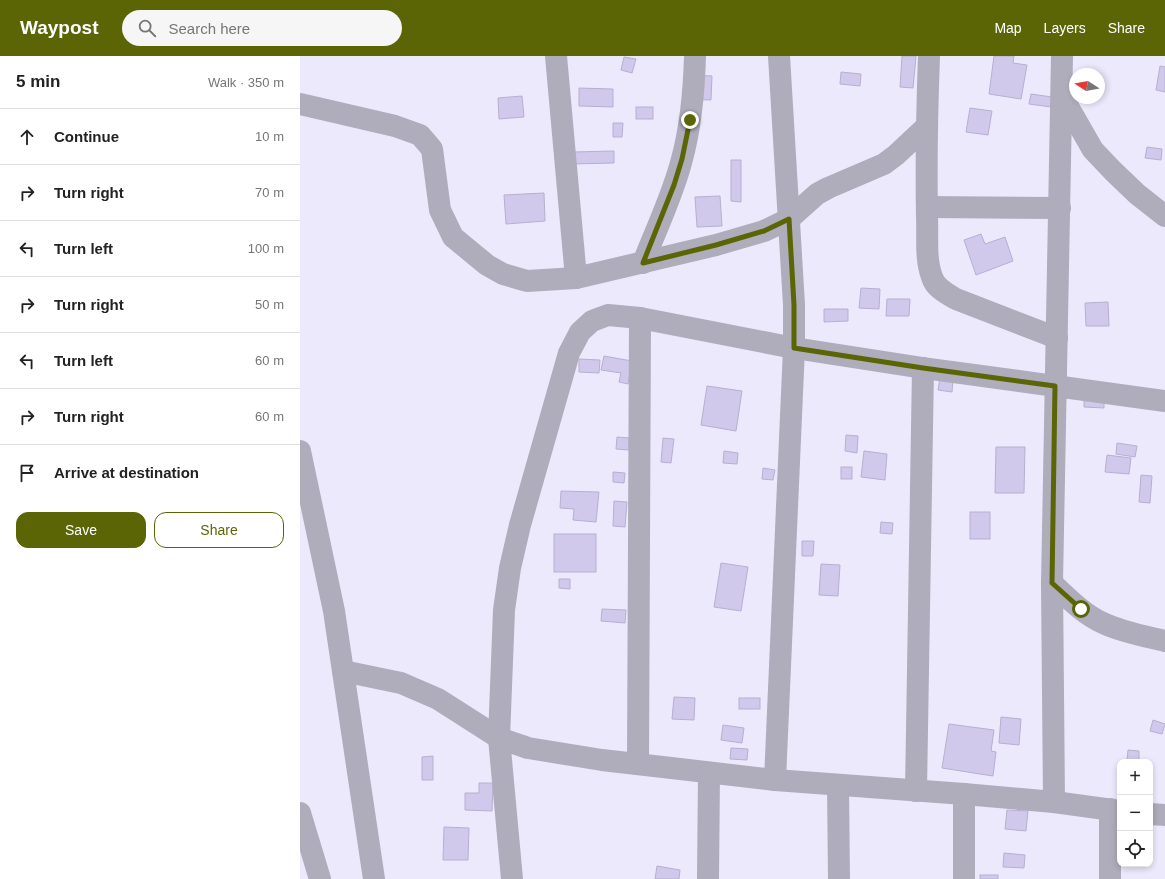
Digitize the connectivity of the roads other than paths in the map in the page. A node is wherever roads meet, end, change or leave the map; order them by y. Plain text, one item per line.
1 (556, 56) edge
2 (694, 56) edge
3 (779, 56) edge
4 (929, 56) edge
5 (1062, 56) edge
6 (1061, 94) junction
7 (300, 104) edge
8 (927, 126) junction
9 (927, 207) junction
10 (1060, 208) junction
11 (1165, 216) edge
12 (789, 219) junction
13 (643, 263) junction
14 (576, 278) junction
15 (640, 318) junction
16 (1057, 338) junction
17 (794, 348) junction
18 (923, 368) junction
19 (1055, 386) junction
20 (1165, 401) edge
21 (300, 451) edge
22 (1052, 583) junction
23 (1165, 641) edge
24 (343, 671) junction
25 (499, 738) junction
26 (638, 764) junction
27 (709, 773) junction
28 (775, 780) junction
29 (838, 785) junction
30 (916, 791) junction
31 (964, 794) junction
32 (1054, 802) junction
33 (1115, 810) edge
34 (300, 813) edge
35 (1153, 814) edge
36 (1165, 815) edge
37 (320, 879) edge
38 (374, 879) edge
39 (512, 879) edge
40 (708, 879) edge
41 (839, 879) edge
42 (964, 879) edge
43 (1110, 879) edge

1 - 14 street
2 - 13 street
3 - 12 street
4 - 8 street
5 - 6 street
6 - 10 street
6 - 11 street
7 - 14 street
8 - 9 street
8 - 12 street
9 - 10 street
9 - 16 street
10 - 16 street
12 - 13 street
12 - 17 street
13 - 14 street
15 - 17 street
15 - 25 street
15 - 26 street
16 - 19 street
17 - 18 street
17 - 28 street
18 - 19 street
18 - 30 street
19 - 20 street
19 - 22 street
21 - 24 street
22 - 23 street
22 - 32 street
24 - 25 street
24 - 38 street
25 - 26 street
25 - 39 street
26 - 27 street
27 - 28 street
27 - 40 street
28 - 29 street
29 - 30 street
29 - 41 street
30 - 31 street
31 - 32 street
31 - 42 street
32 - 33 street
33 - 43 street
34 - 37 street
35 - 36 street

